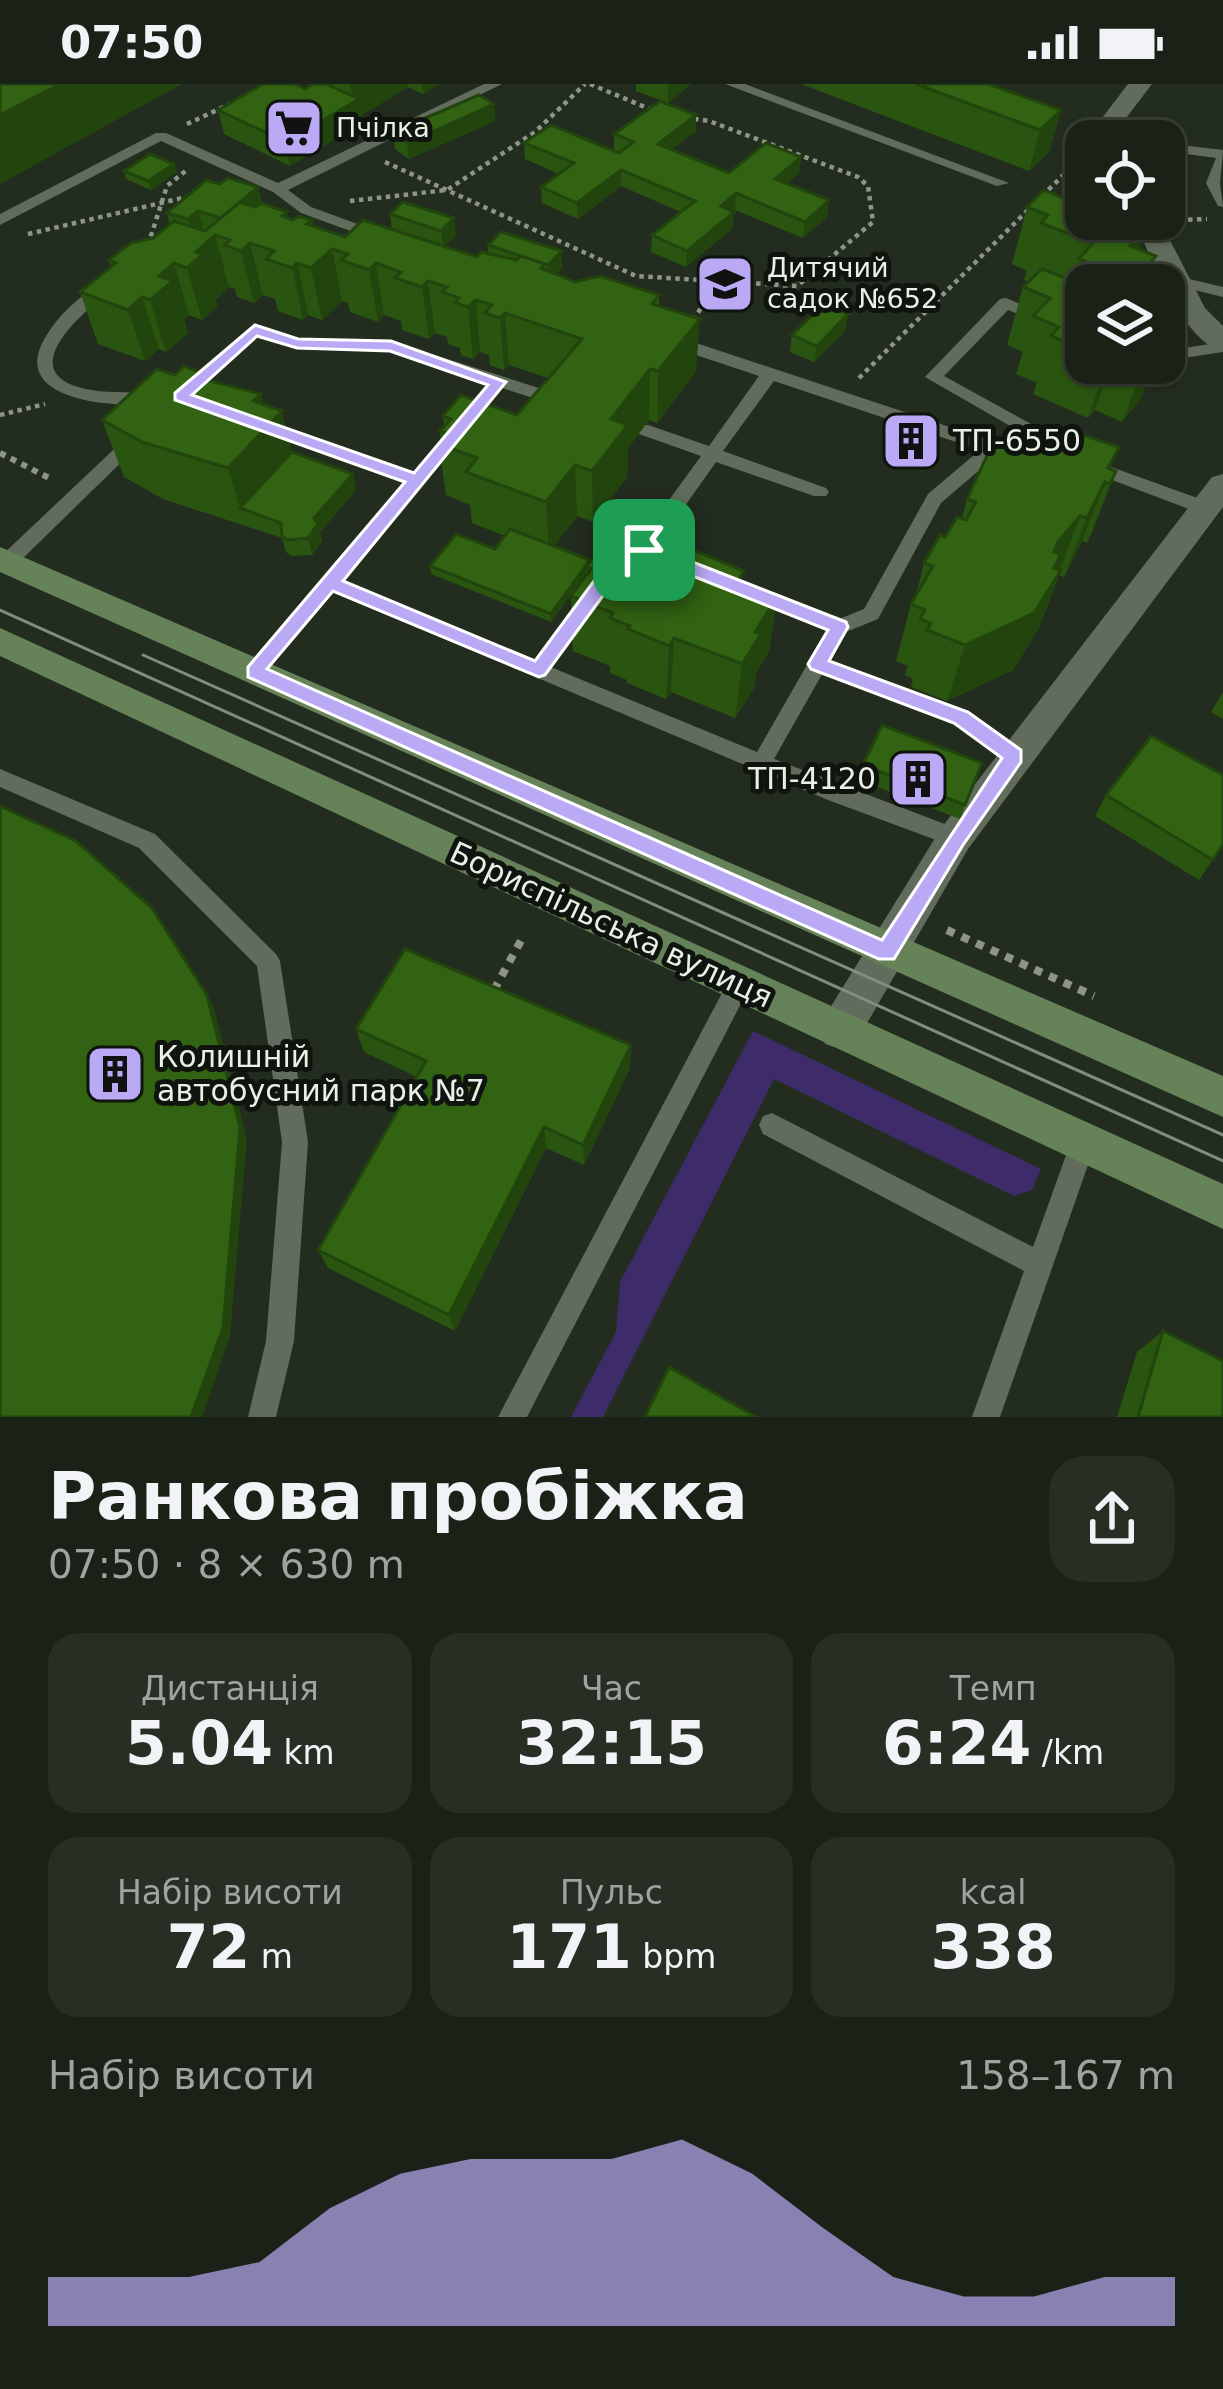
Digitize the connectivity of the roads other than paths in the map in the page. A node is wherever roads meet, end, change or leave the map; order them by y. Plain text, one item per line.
1 (495, 84) edge
2 (732, 84) edge
3 (1140, 84) edge
4 (1113, 120) edge
5 (1185, 150) edge
6 (1223, 156) edge
7 (1002, 183) dead end
8 (278, 189) junction
9 (1223, 203) edge
10 (0, 220) edge
11 (393, 241) edge
12 (150, 258) edge
13 (1185, 283) edge
14 (1223, 292) edge
15 (1185, 300) edge
16 (1065, 328) edge
17 (655, 334) edge
18 (1223, 345) edge
19 (1185, 352) edge
20 (770, 375) junction
21 (499, 382) junction
22 (175, 402) junction
23 (202, 404) edge
24 (572, 405) edge
25 (245, 419) edge
26 (642, 429) edge
27 (993, 448) junction
28 (712, 455) junction
29 (1095, 466) junction
30 (417, 480) junction
31 (820, 492) dead end
32 (1216, 497) edge
33 (666, 558) edge
34 (3, 560) edge
35 (331, 584) junction
36 (731, 584) edge
37 (839, 627) junction
38 (0, 641) edge
39 (254, 672) junction
40 (761, 763) junction
41 (0, 778) edge
42 (956, 838) junction
43 (886, 952) junction
44 (739, 984) junction
45 (840, 1030) junction
46 (1223, 1096) edge
47 (772, 1125) dead end
48 (1082, 1142) junction
49 (1223, 1208) edge
50 (1041, 1266) junction
51 (262, 1417) edge
52 (512, 1417) edge
53 (986, 1417) edge

1 - 8 lane
2 - 7 lane
3 - 4 street
5 - 6 lane
6 - 9 lane
8 - 10 lane
8 - 11 lane
12 - 22 lane
13 - 14 lane
15 - 18 street
16 - 29 lane
17 - 20 lane
18 - 19 lane
20 - 27 lane
20 - 28 lane
21 - 22 lane
21 - 24 lane
21 - 30 lane
22 - 23 lane
22 - 34 lane
25 - 30 lane
26 - 28 lane
27 - 29 lane
27 - 37 lane
28 - 31 lane
28 - 33 lane
29 - 32 lane
30 - 35 lane
32 - 42 street
34 - 39 main road
35 - 39 lane
35 - 40 lane
36 - 37 lane
37 - 40 lane
38 - 44 main road, Бориспільська вулиця
39 - 43 main road
40 - 42 lane
41 - 51 lane
42 - 43 street
43 - 45 street
43 - 46 main road
44 - 45 main road, Бориспільська вулиця
44 - 52 lane
45 - 48 main road, Бориспільська вулиця
47 - 50 lane
48 - 49 main road, Бориспільська вулиця
48 - 50 lane
50 - 53 lane

